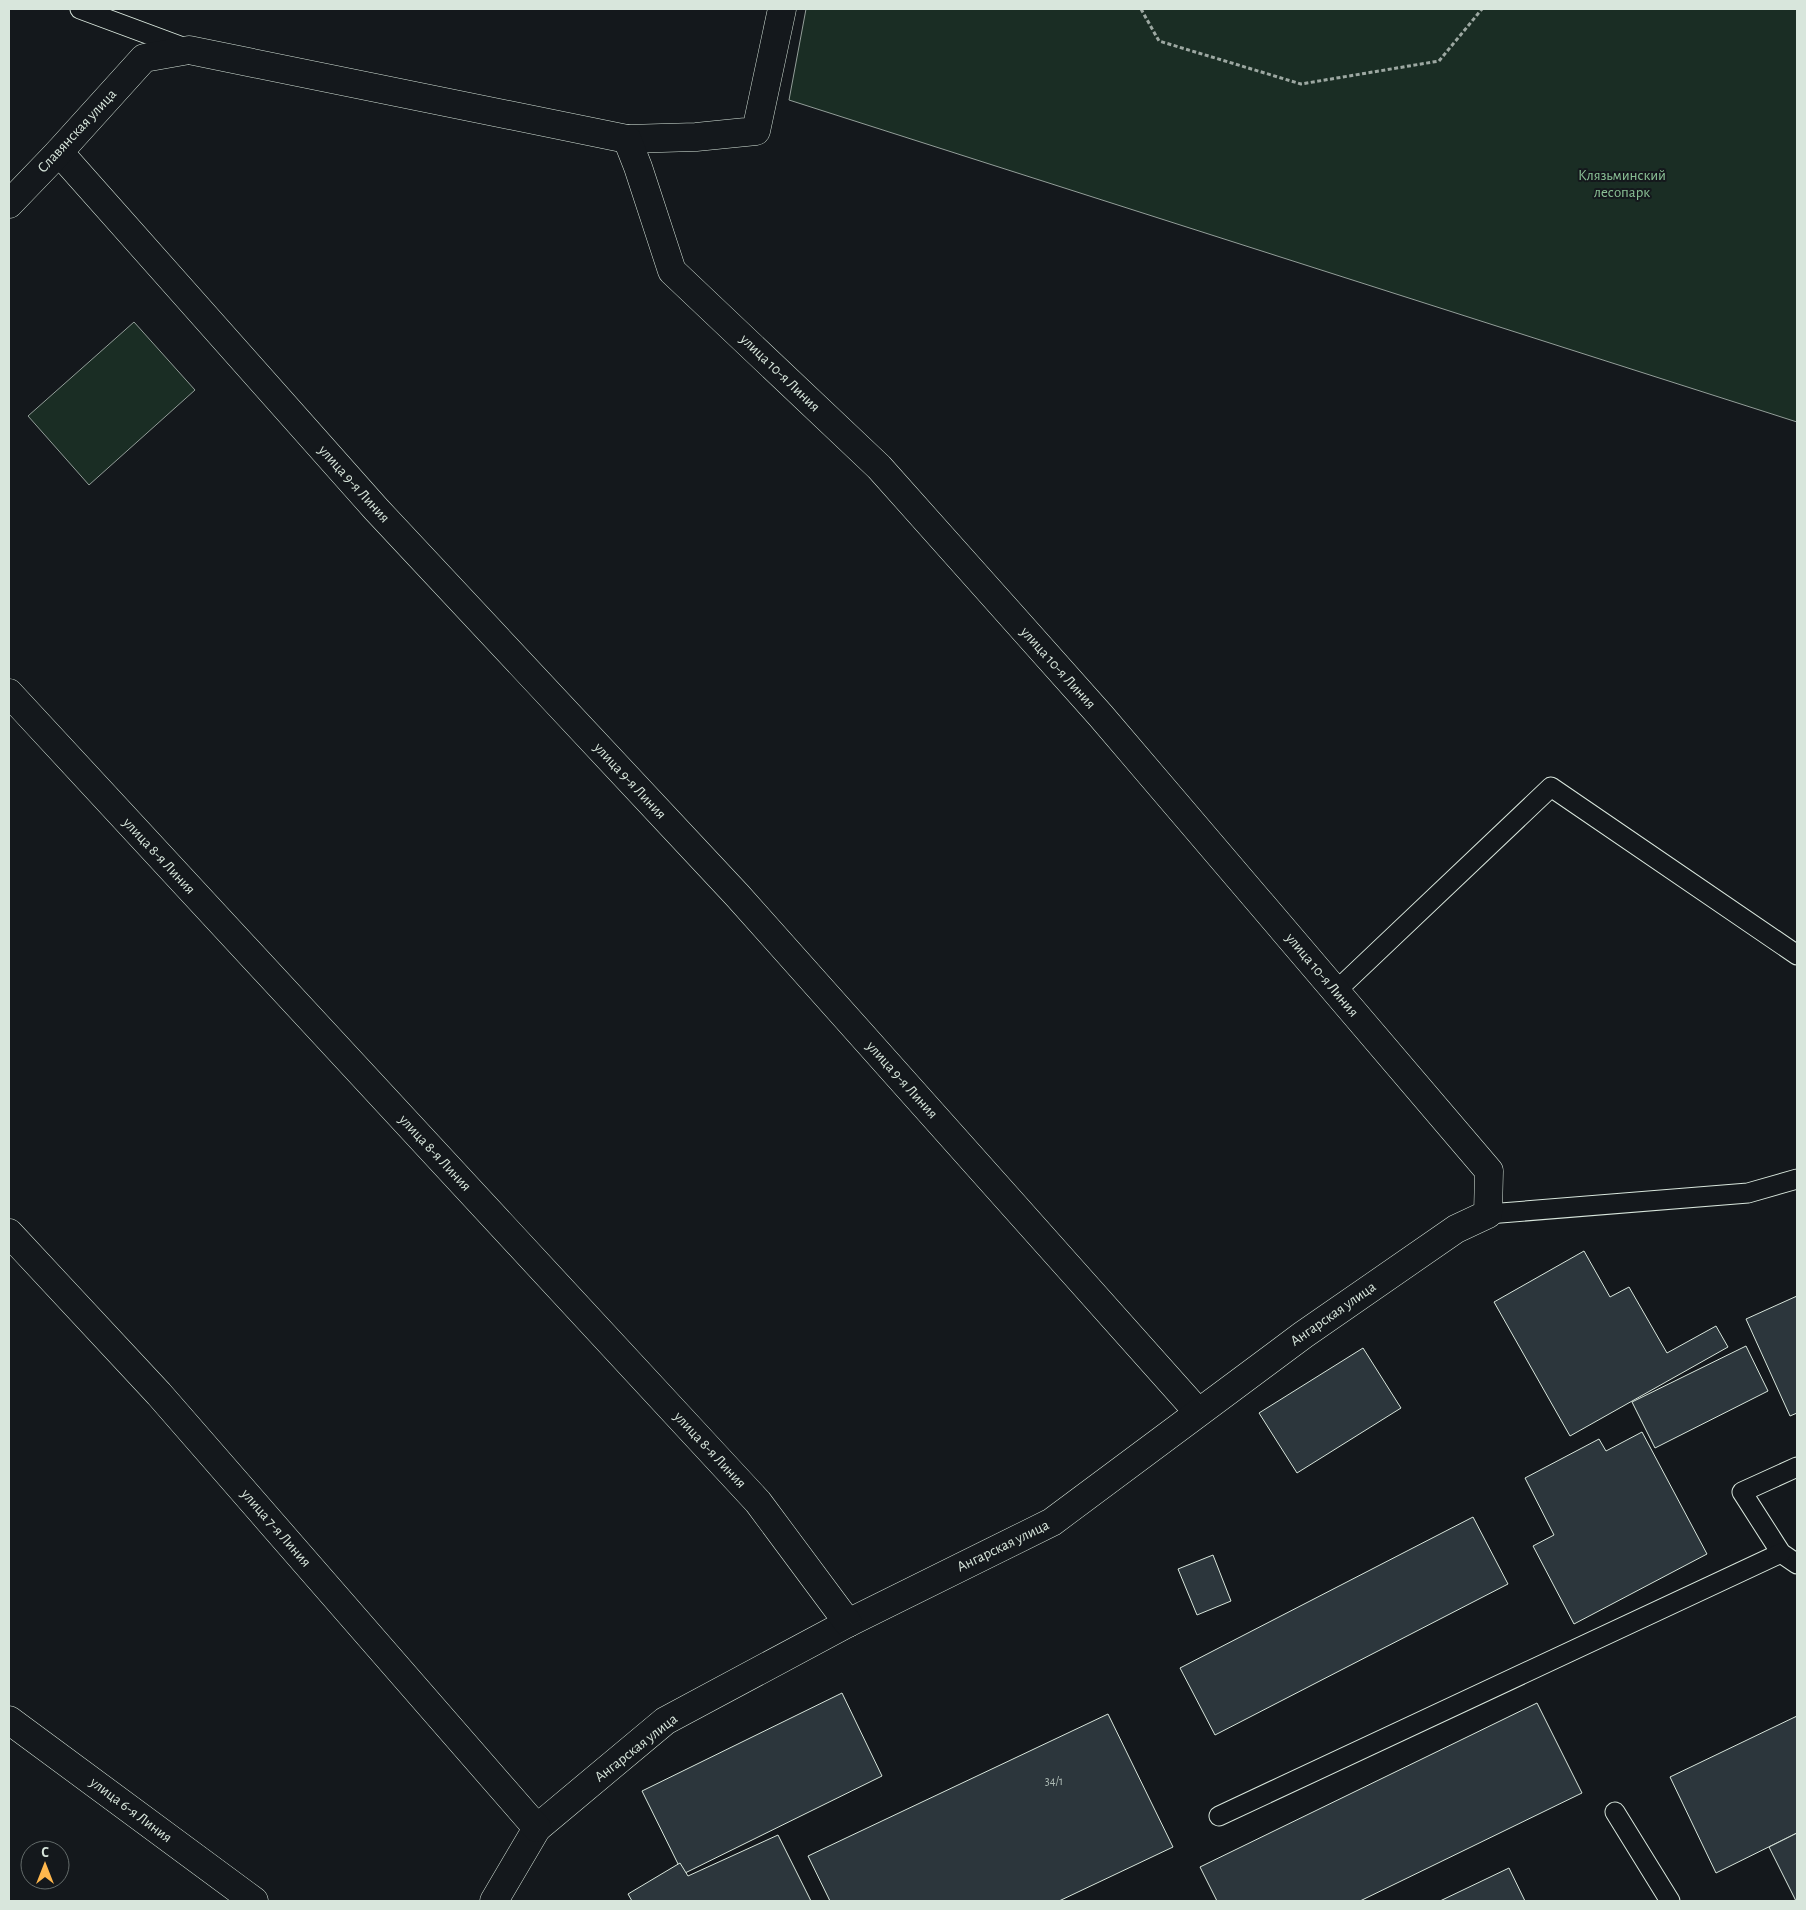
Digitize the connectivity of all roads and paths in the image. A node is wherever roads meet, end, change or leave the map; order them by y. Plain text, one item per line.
1 (80, 9) edge
2 (782, 9) edge
3 (1141, 9) edge
4 (1482, 9) edge
5 (189, 50) junction
6 (627, 139) junction
7 (59, 152) junction
8 (9, 204) edge
9 (9, 693) edge
10 (1797, 955) edge
11 (1336, 991) junction
12 (1797, 1179) edge
13 (1488, 1214) junction
14 (9, 1233) edge
15 (1198, 1412) junction
16 (1797, 1467) edge
17 (1780, 1553) junction
18 (1797, 1564) edge
19 (848, 1623) junction
20 (9, 1720) edge
21 (1615, 1812) dead end
22 (1220, 1816) dead end
23 (537, 1828) junction
24 (254, 1901) edge
25 (494, 1901) edge
26 (1670, 1901) edge

1 - 5 lane
2 - 6 street
3 - 4 path
5 - 6 street
5 - 7 street, Славянская улица
6 - 11 street, улица 10-я Линия
7 - 8 street, Славянская улица
7 - 15 street, улица 9-я Линия
9 - 19 street, улица 8-я Линия
10 - 11 lane
11 - 13 street, улица 10-я Линия
12 - 13 lane
13 - 15 street, Ангарская улица
14 - 23 street, улица 7-я Линия
15 - 19 street, Ангарская улица
16 - 17 lane
17 - 18 lane
17 - 22 lane
19 - 23 street, Ангарская улица
20 - 24 street, улица 6-я Линия
21 - 26 lane
23 - 25 street, Ангарская улица

